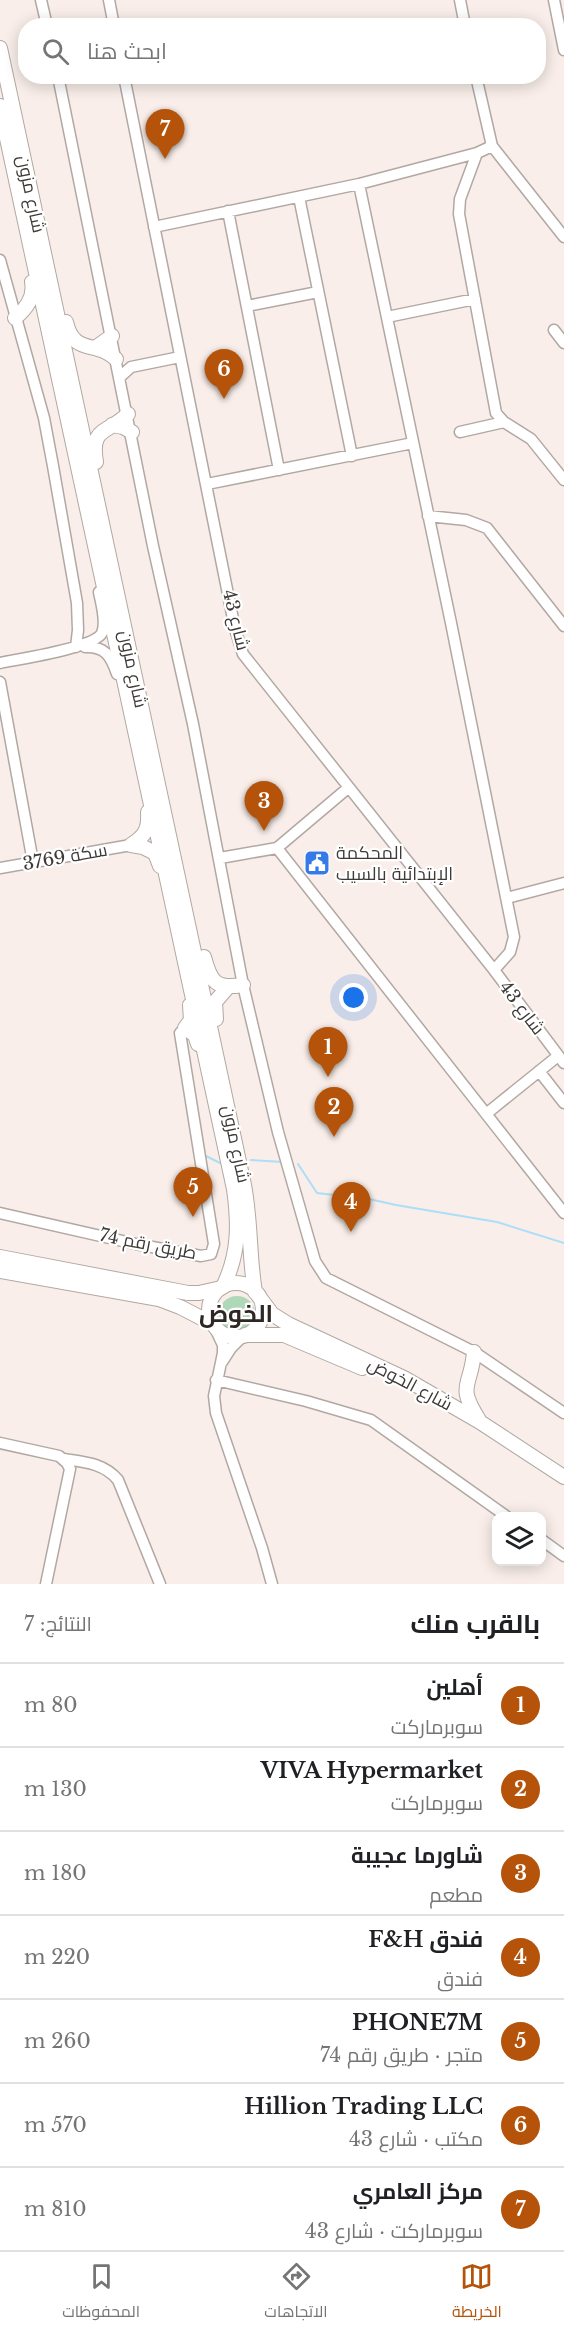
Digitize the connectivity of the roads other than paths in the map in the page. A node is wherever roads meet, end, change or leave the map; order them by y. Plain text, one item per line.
1 (41, 0) edge
2 (109, 0) edge
3 (460, 0) edge
4 (554, 0) edge
5 (45, 18) edge
6 (112, 18) edge
7 (463, 18) edge
8 (0, 48) edge
9 (564, 50) edge
10 (60, 84) edge
11 (126, 84) edge
12 (478, 84) edge
13 (0, 106) edge
14 (492, 146) junction
15 (477, 153) junction
16 (359, 184) junction
17 (299, 197) junction
18 (228, 212) junction
19 (24, 221) junction
20 (154, 227) junction
21 (564, 237) edge
22 (43, 252) junction
23 (0, 260) edge
24 (318, 292) junction
25 (475, 299) junction
26 (30, 300) junction
27 (11, 304) junction
28 (247, 306) junction
29 (387, 317) junction
30 (15, 318) junction
31 (554, 330) dead end
32 (112, 336) junction
33 (564, 343) edge
34 (95, 348) junction
35 (180, 357) junction
36 (116, 359) junction
37 (131, 367) junction
38 (120, 377) junction
39 (128, 414) junction
40 (504, 422) junction
41 (112, 425) junction
42 (132, 432) junction
43 (460, 432) dead end
44 (413, 443) junction
45 (351, 456) junction
46 (279, 470) junction
47 (564, 480) edge
48 (207, 484) junction
49 (429, 516) junction
50 (102, 553) junction
51 (564, 626) edge
52 (76, 647) junction
53 (0, 663) edge
54 (0, 682) edge
55 (131, 714) junction
56 (143, 765) junction
57 (348, 788) junction
58 (131, 846) junction
59 (277, 848) junction
60 (220, 858) junction
61 (33, 862) junction
62 (0, 868) edge
63 (179, 882) junction
64 (564, 883) edge
65 (507, 898) junction
66 (178, 936) junction
67 (494, 970) junction
68 (243, 985) junction
69 (228, 987) junction
70 (185, 1028) junction
71 (561, 1060) edge
72 (539, 1071) junction
73 (210, 1076) junction
74 (226, 1100) junction
75 (564, 1103) edge
76 (486, 1114) junction
77 (0, 1213) edge
78 (564, 1214) edge
79 (0, 1248) edge
80 (0, 1257) edge
81 (25, 1262) junction
82 (0, 1271) edge
83 (222, 1287) junction
84 (256, 1293) junction
85 (214, 1325) junction
86 (244, 1336) junction
87 (474, 1352) junction
88 (219, 1367) junction
89 (216, 1380) junction
90 (564, 1413) edge
91 (480, 1422) junction
92 (0, 1443) edge
93 (64, 1459) junction
94 (564, 1477) edge
95 (564, 1489) edge
96 (500, 1512) edge
97 (546, 1543) edge
98 (564, 1556) edge
99 (46, 1584) edge
100 (160, 1584) edge
101 (272, 1584) edge

1 - 5 street
2 - 6 street
3 - 7 street
4 - 9 street
8 - 22 main road, شارع مزون
10 - 32 street
11 - 20 street, شارع 43
12 - 14 street
13 - 19 main road, شارع مزون
14 - 15 street
14 - 21 street
15 - 16 street
15 - 25 street
16 - 17 street
16 - 29 street
17 - 18 street
17 - 24 street
18 - 20 street
18 - 28 street
19 - 26 main road
19 - 50 main road, شارع مزون
20 - 35 street, شارع 43
22 - 34 main road
22 - 50 main road, شارع مزون
23 - 27 street
24 - 28 street
24 - 45 street
25 - 29 street
25 - 40 street
26 - 27 main road
26 - 30 main road
27 - 30 street
28 - 46 street
29 - 44 street
30 - 52 street
31 - 33 street
32 - 34 main road
32 - 36 street
34 - 36 main road
35 - 37 street
35 - 48 street, شارع 43
36 - 37 street
36 - 38 street
37 - 38 street
38 - 39 street
39 - 41 main road
39 - 42 street
40 - 43 street
40 - 47 street
41 - 42 main road
41 - 50 main road
42 - 60 street
44 - 45 street
44 - 49 street
45 - 46 street
46 - 48 street
48 - 57 street, شارع 43
49 - 51 street
49 - 65 street
50 - 52 street
50 - 55 main road, شارع مزون
50 - 63 main road, شارع مزون
52 - 53 street
52 - 55 street
54 - 61 street
55 - 56 main road, شارع مزون
56 - 58 main road
56 - 66 main road, شارع مزون
57 - 59 street
57 - 67 street, شارع 43
58 - 61 street, سكة 3769
58 - 66 main road
59 - 60 street
59 - 76 street
60 - 68 street
61 - 62 street, سكة 3769
63 - 69 main road
63 - 74 main road, شارع مزون
64 - 65 street
65 - 67 street
66 - 70 main road
66 - 73 main road, شارع مزون
67 - 71 street, شارع 43
68 - 69 main road
68 - 87 street
69 - 74 main road
70 - 73 main road
70 - 77 street, طريق رقم 74
71 - 72 street
72 - 75 street
72 - 76 street
73 - 83 main road, شارع مزون
74 - 84 main road, شارع مزون
76 - 78 street
79 - 81 street
80 - 81 main road
81 - 83 main road
82 - 85 main road
83 - 84 main road
83 - 85 main road
84 - 86 main road
84 - 91 main road, شارع الخوض
85 - 86 main road
85 - 88 street
86 - 88 street
86 - 95 main road, شارع الخوض
87 - 90 street
87 - 91 main road
88 - 89 street
89 - 96 street
89 - 101 street
91 - 94 main road, شارع الخوض
92 - 93 street
93 - 99 street
93 - 100 street
97 - 98 street

